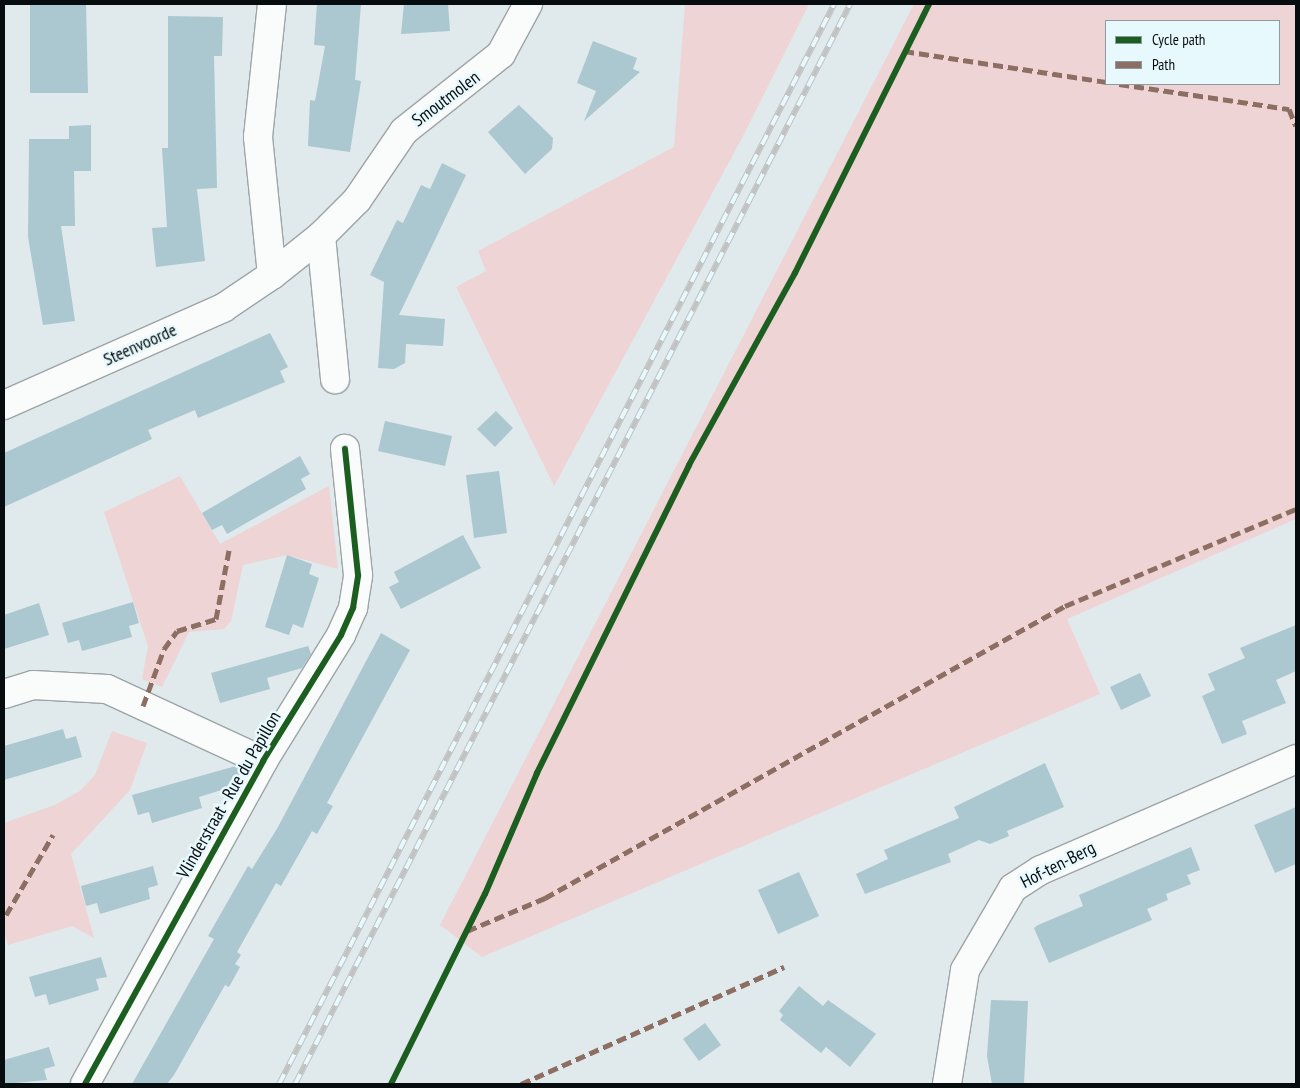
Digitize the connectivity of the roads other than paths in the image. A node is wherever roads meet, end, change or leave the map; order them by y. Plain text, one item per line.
1 (272, 4) edge
2 (528, 4) edge
3 (321, 236) junction
4 (272, 275) junction
5 (335, 379) dead end
6 (5, 398) edge
7 (345, 449) dead end
8 (4, 694) edge
9 (1296, 759) edge
10 (263, 761) junction
11 (85, 1084) edge
12 (947, 1084) edge

1 - 4 street
2 - 3 street, Smoutmolen
3 - 4 street, Steenvoorde
3 - 5 street
4 - 6 street, Steenvoorde
7 - 10 street, Vlinderstraat - Rue du Papillon
8 - 10 street
9 - 12 street, Hof-ten-Berg
10 - 11 street, Vlinderstraat - Rue du Papillon

